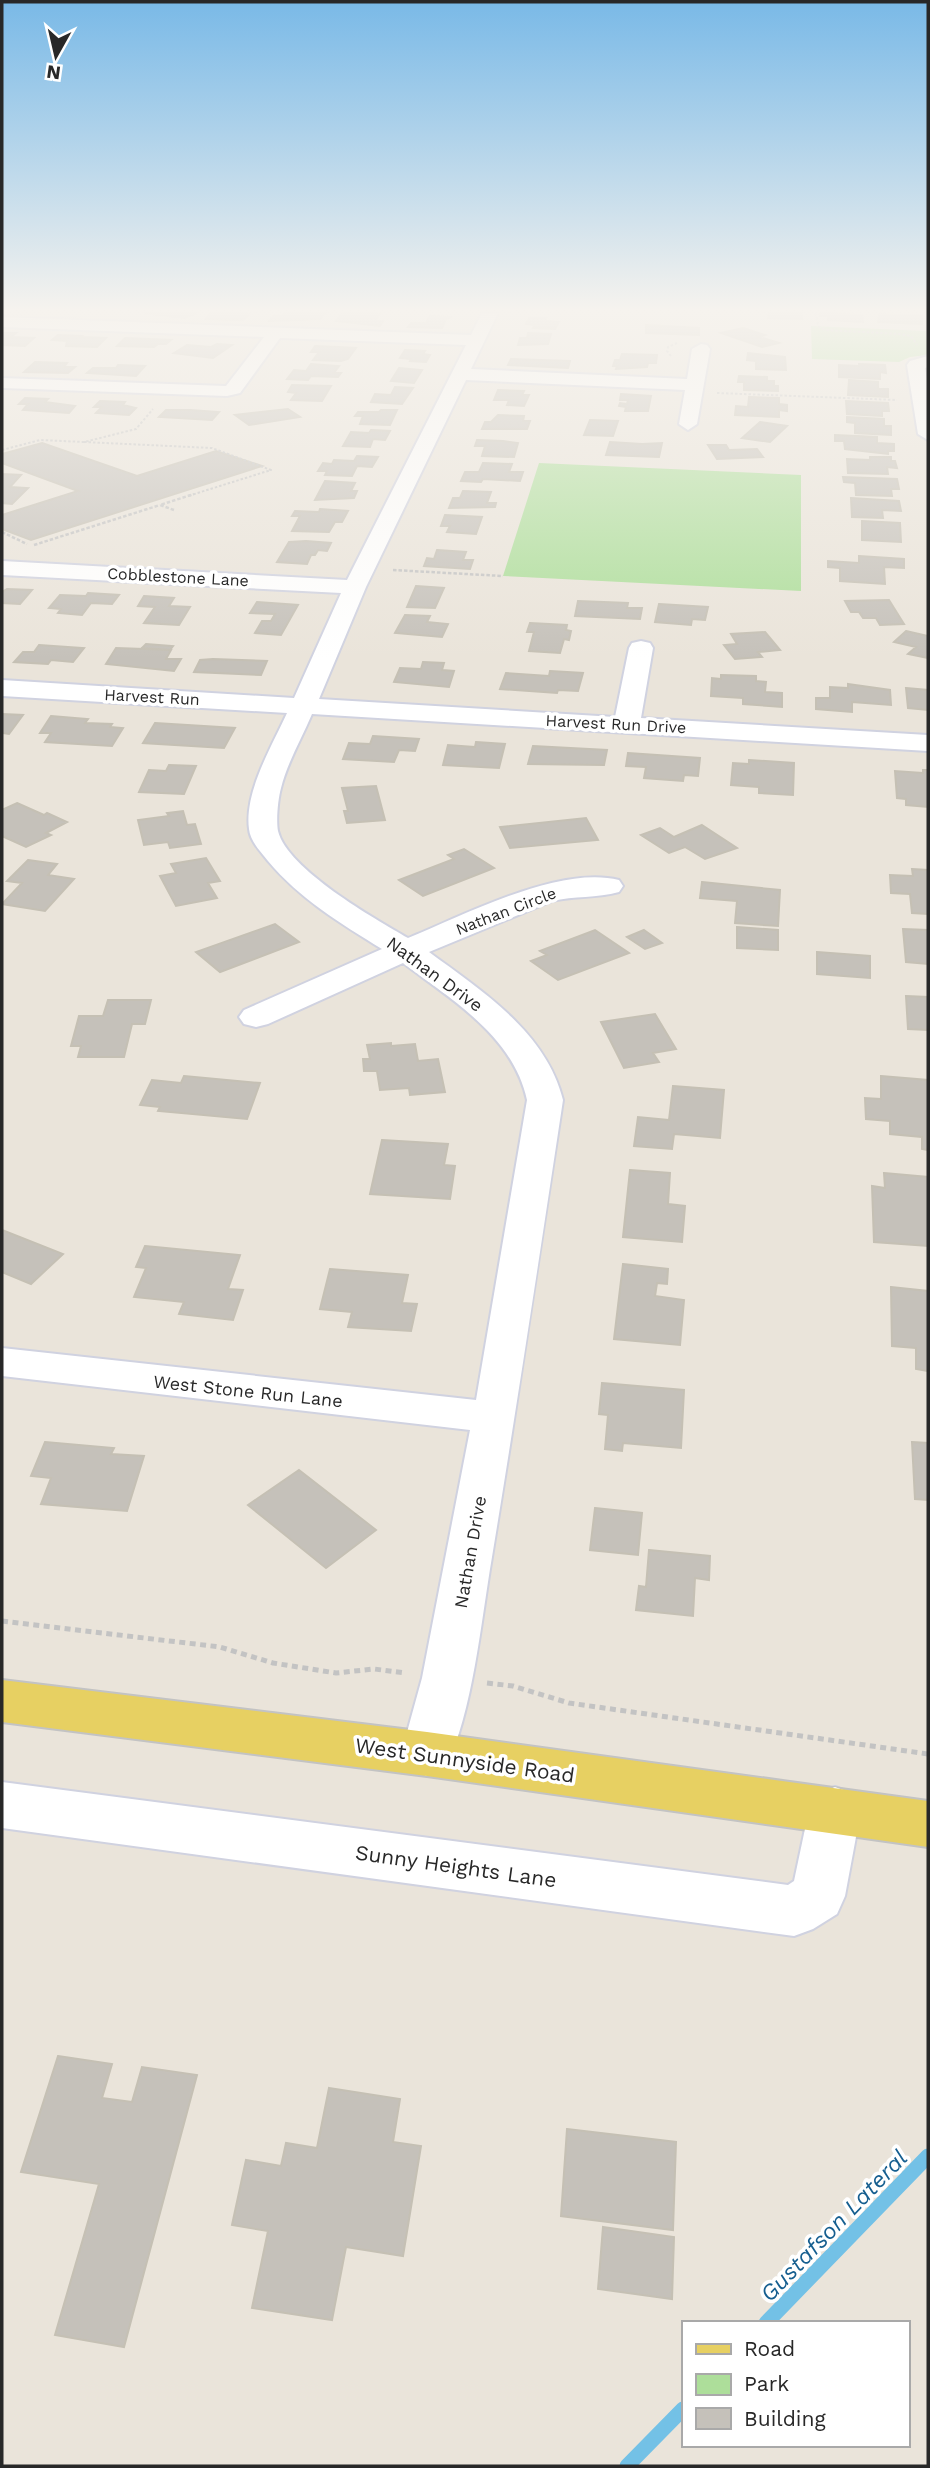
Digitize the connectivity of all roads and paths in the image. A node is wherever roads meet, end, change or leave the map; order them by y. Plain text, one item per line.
1 (137, 428) edge
2 (435, 428) edge
3 (84, 442) junction
4 (2, 450) edge
5 (160, 505) junction
6 (174, 510) dead end
7 (2, 532) edge
8 (31, 546) junction
9 (13, 550) edge
10 (2, 568) edge
11 (155, 576) junction
12 (503, 576) dead end
13 (360, 578) junction
14 (641, 648) dead end
15 (2, 688) edge
16 (303, 706) junction
17 (627, 724) junction
18 (928, 743) edge
19 (608, 886) dead end
20 (407, 950) junction
21 (256, 1017) dead end
22 (2, 1363) edge
23 (494, 1417) junction
24 (2, 1621) edge
25 (374, 1669) dead end
26 (513, 1686) dead end
27 (2, 1701) edge
28 (427, 1754) junction
29 (928, 1754) edge
30 (2, 1805) edge
31 (835, 1810) junction
32 (928, 1824) edge

1 - 3 path
2 - 13 street, Nathan Drive
3 - 4 path
3 - 5 path
5 - 6 path
5 - 8 path
7 - 8 path
8 - 9 path
9 - 11 street
10 - 11 street, Cobblestone Lane
11 - 13 street, Cobblestone Lane
12 - 13 path
13 - 16 street, Nathan Drive
14 - 17 street
15 - 16 street, Harvest Run
16 - 17 street, Harvest Run Drive
16 - 20 street, Nathan Drive
17 - 18 street, Harvest Run Drive
19 - 20 street, Nathan Circle
20 - 21 street, Nathan Circle
20 - 23 street, Nathan Drive
22 - 23 street, West Stone Run Lane
23 - 28 street, Nathan Drive
24 - 25 path
26 - 29 path
27 - 28 main road, West Sunnyside Road
28 - 31 main road, West Sunnyside Road
30 - 31 street, Sunny Heights Lane
31 - 32 main road, West Sunnyside Road

